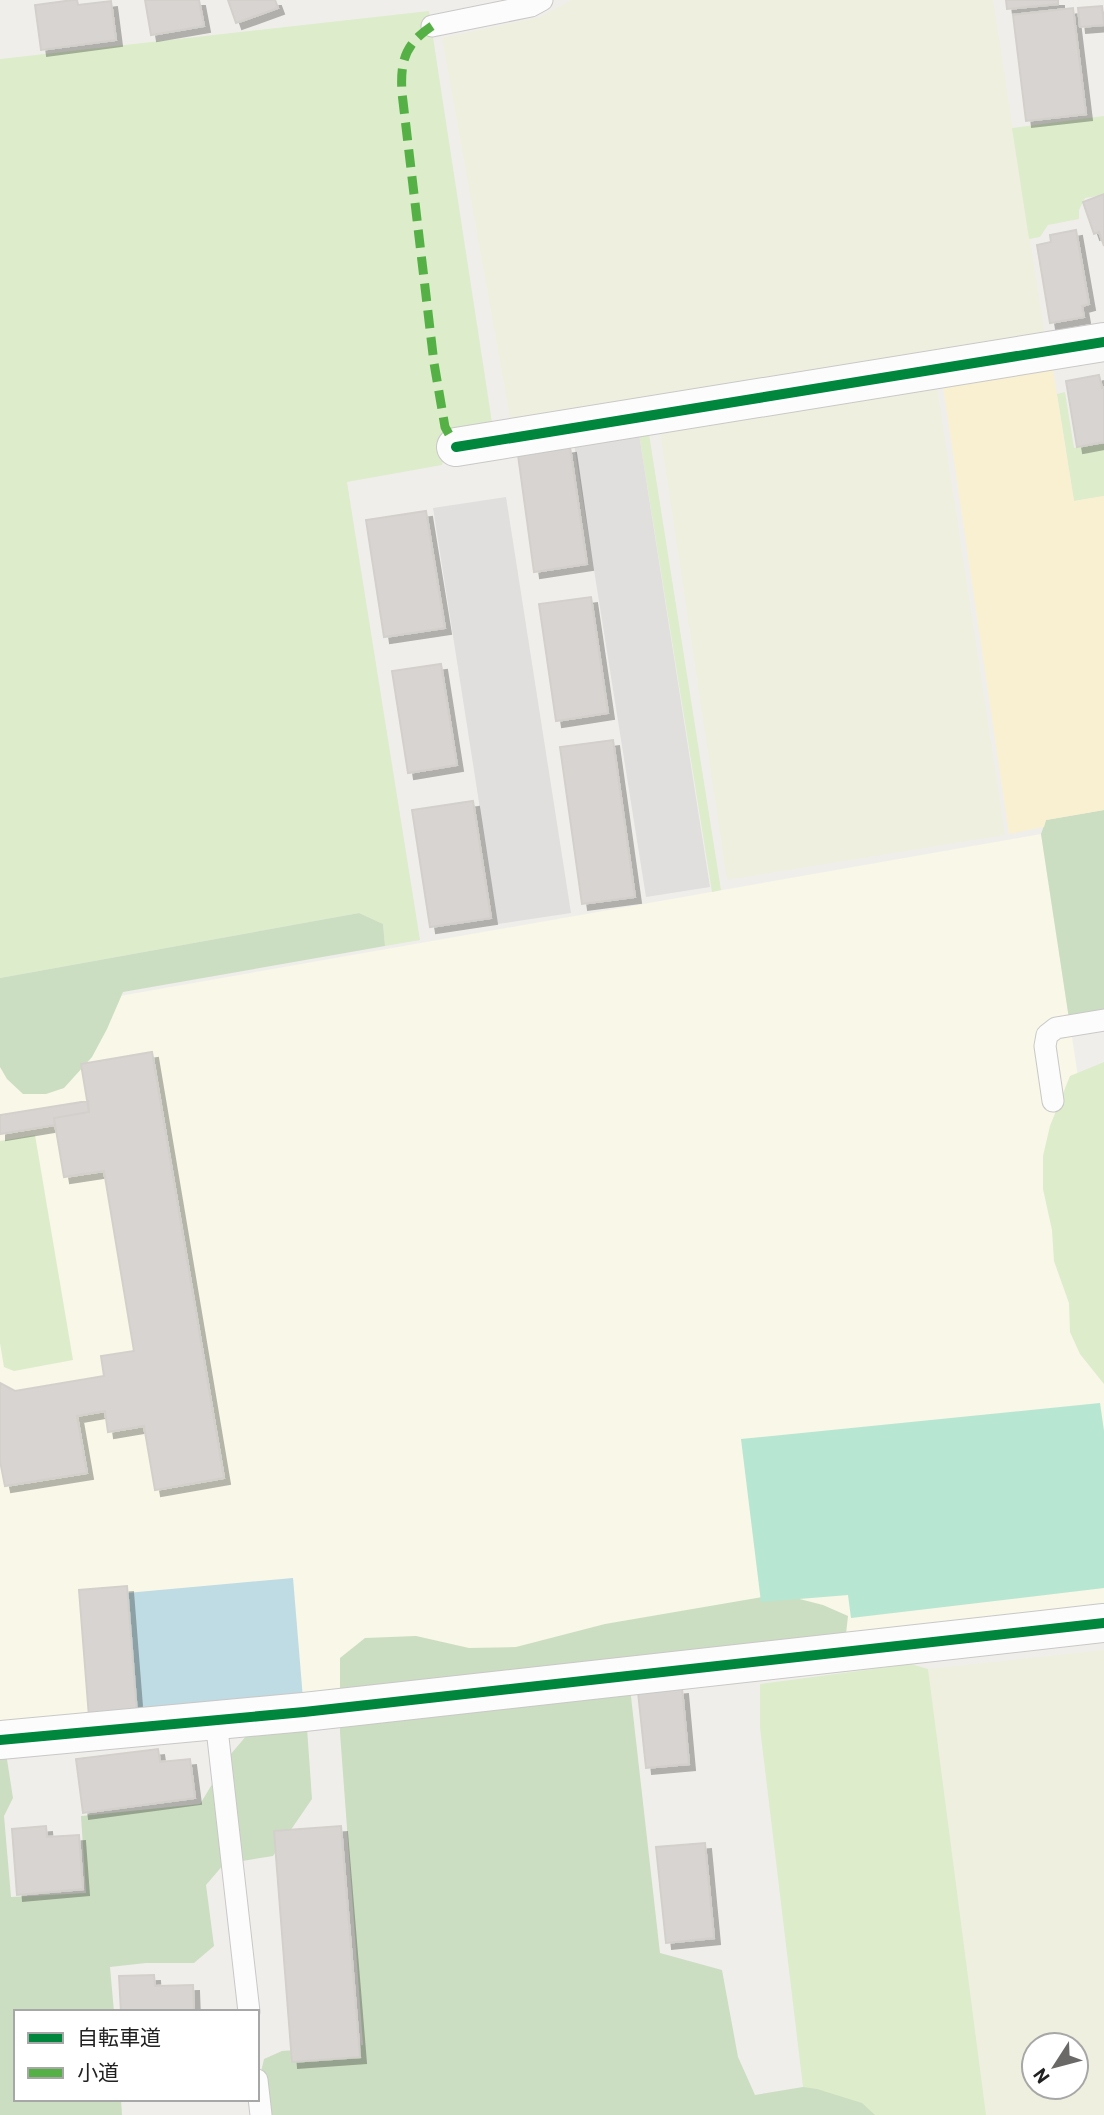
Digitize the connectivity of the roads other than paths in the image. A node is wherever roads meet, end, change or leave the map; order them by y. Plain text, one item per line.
1 (542, 0) edge
2 (432, 26) dead end
3 (1104, 342) edge
4 (456, 447) dead end
5 (1104, 1020) edge
6 (1053, 1101) dead end
7 (1104, 1623) edge
8 (216, 1720) junction
9 (0, 1740) edge
10 (249, 2010) edge
11 (259, 2098) edge
12 (261, 2115) edge

1 - 2 lane
3 - 4 street
5 - 6 lane
7 - 8 street
8 - 9 street
8 - 10 lane
11 - 12 lane

